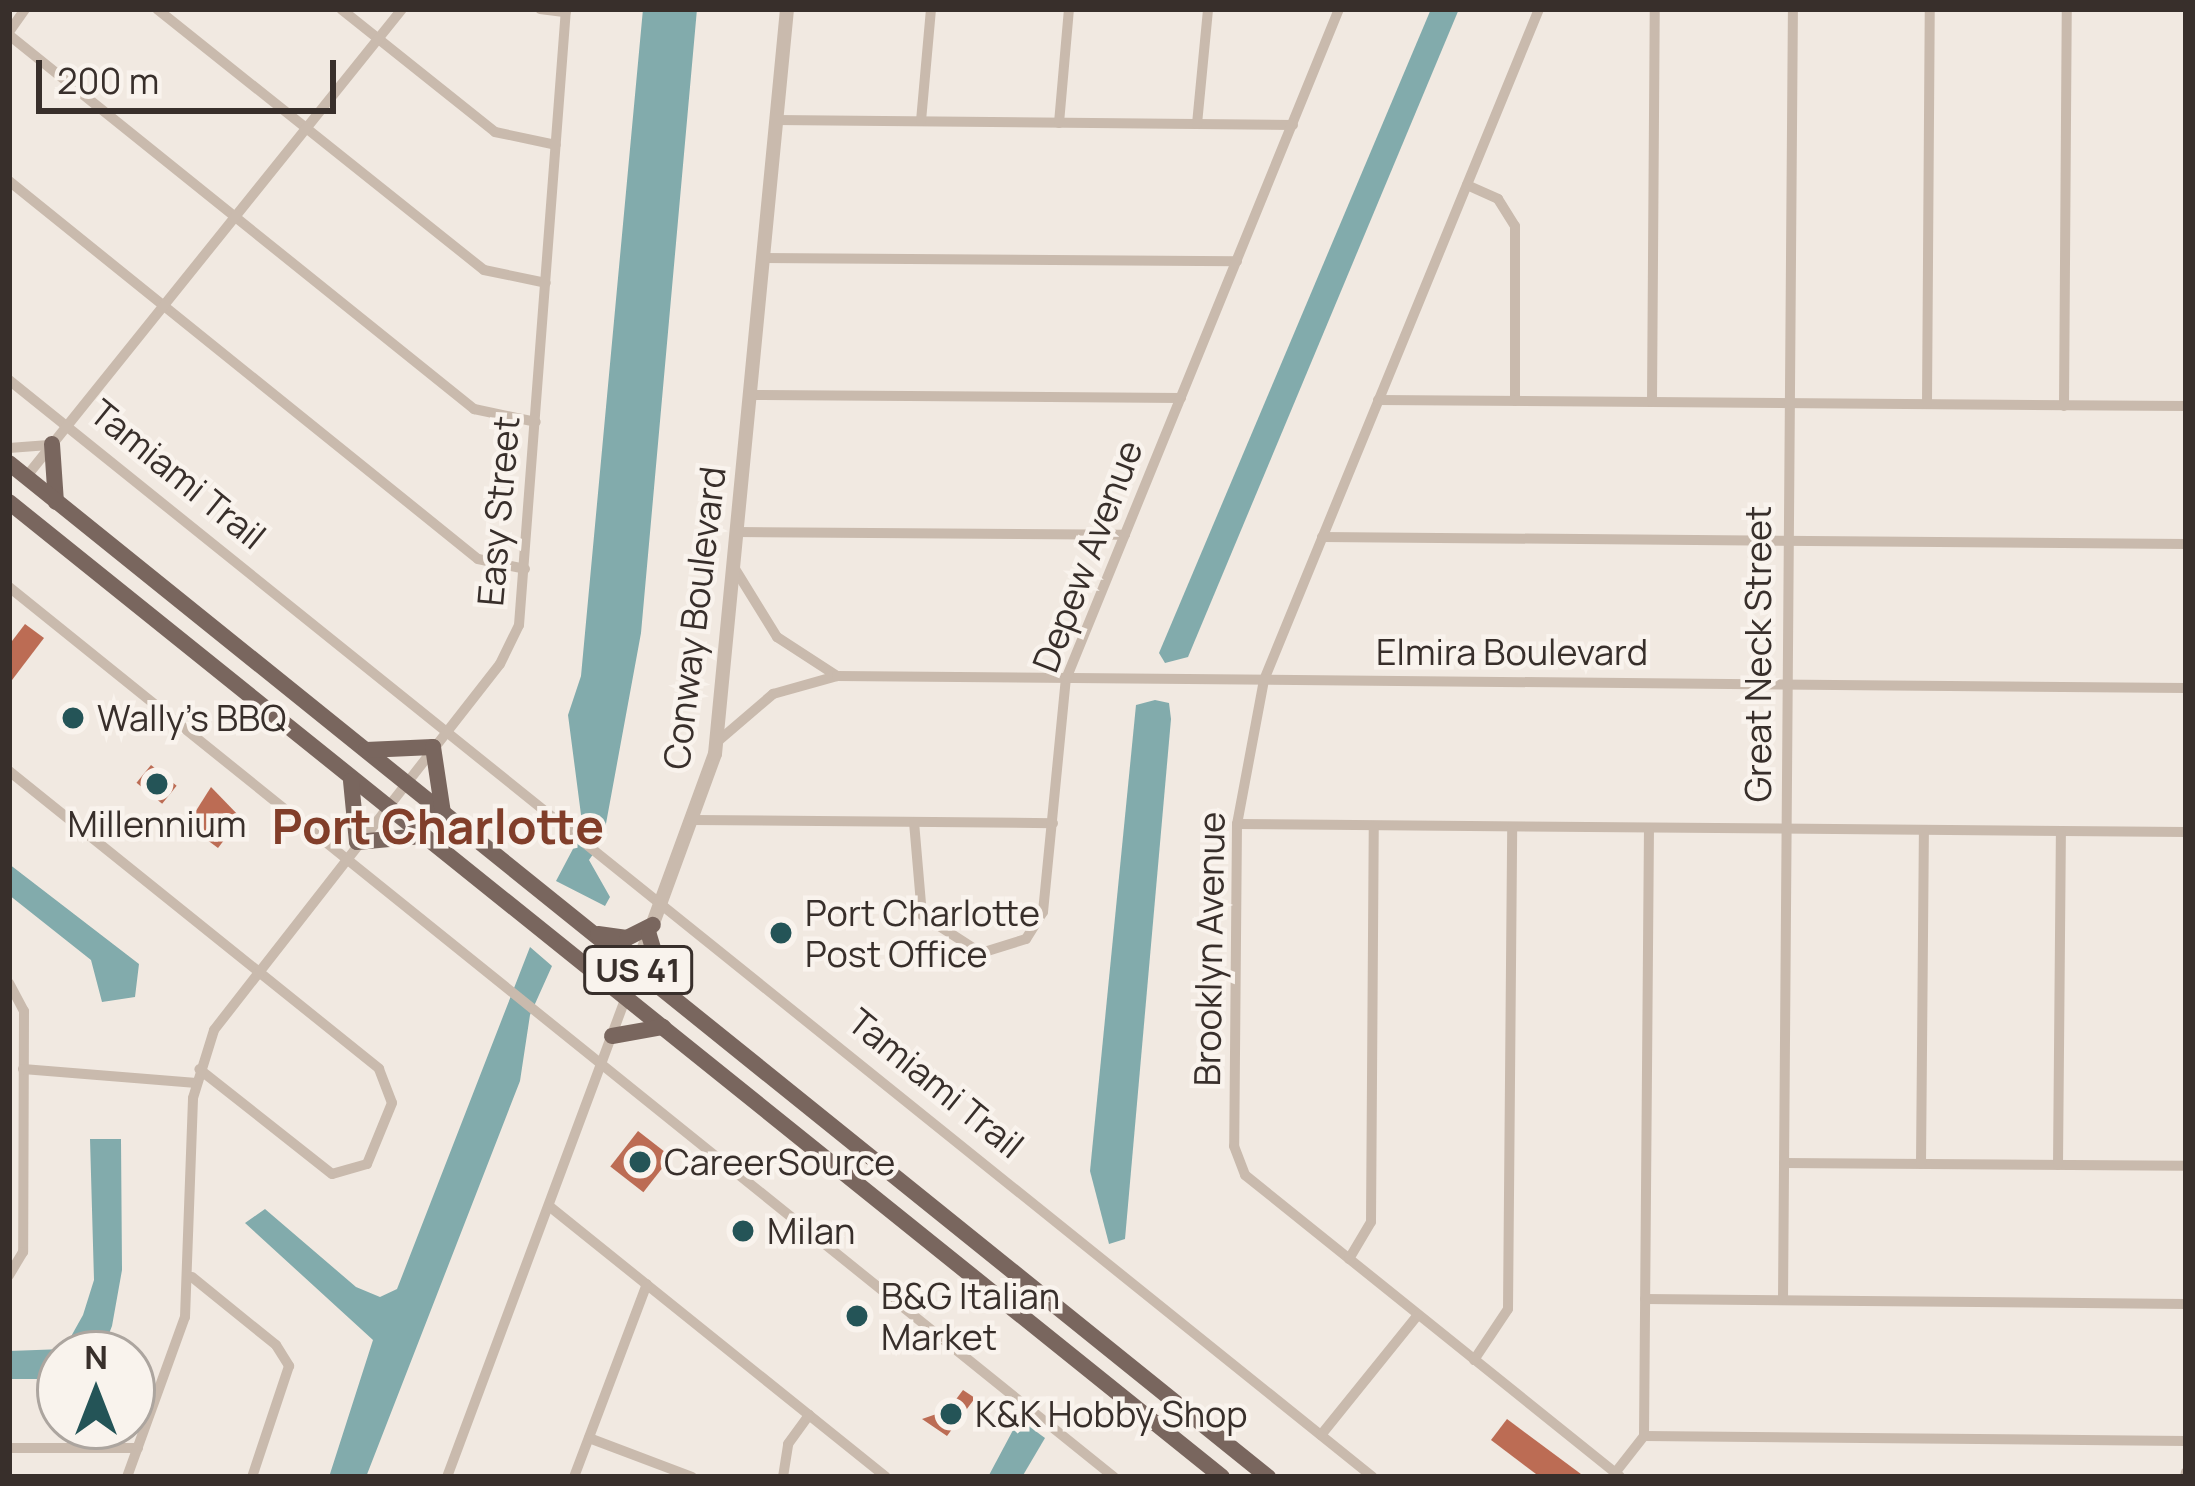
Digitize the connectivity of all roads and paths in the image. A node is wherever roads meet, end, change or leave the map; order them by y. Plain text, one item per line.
1 (25, 9) edge
2 (157, 9) edge
3 (341, 9) edge
4 (402, 9) edge
5 (540, 9) edge
6 (787, 9) edge
7 (932, 9) edge
8 (1070, 9) edge
9 (1208, 9) edge
10 (1339, 9) edge
11 (1539, 9) edge
12 (1655, 9) edge
13 (1793, 9) edge
14 (1930, 9) edge
15 (2068, 9) edge
16 (566, 10) edge
17 (9, 33) edge
18 (378, 38) junction
19 (776, 120) junction
20 (921, 122) junction
21 (1059, 123) junction
22 (1196, 124) junction
23 (1293, 124) junction
24 (306, 128) junction
25 (556, 145) junction
26 (9, 181) edge
27 (1467, 184) junction
28 (235, 217) junction
29 (763, 258) junction
30 (1237, 261) junction
31 (546, 283) junction
32 (163, 306) junction
33 (9, 380) edge
34 (750, 395) junction
35 (1181, 398) junction
36 (1378, 400) junction
37 (1515, 401) junction
38 (1652, 402) junction
39 (1790, 403) junction
40 (1927, 404) junction
41 (2064, 406) junction
42 (2186, 406) edge
43 (536, 422) junction
44 (66, 426) junction
45 (52, 444) junction
46 (9, 448) edge
47 (9, 463) edge
48 (17, 479) edge
49 (9, 502) edge
50 (57, 502) junction
51 (737, 532) junction
52 (1125, 535) junction
53 (1322, 537) junction
54 (1789, 541) junction
55 (2186, 544) edge
56 (734, 565) junction
57 (525, 569) junction
58 (9, 587) edge
59 (838, 676) junction
60 (1066, 679) junction
61 (1264, 680) junction
62 (1787, 685) junction
63 (2186, 688) edge
64 (447, 730) junction
65 (717, 742) junction
66 (433, 747) junction
67 (364, 749) junction
68 (9, 771) edge
69 (348, 775) junction
70 (404, 782) junction
71 (385, 804) junction
72 (443, 814) junction
73 (693, 820) junction
74 (914, 822) junction
75 (1052, 823) junction
76 (1237, 824) junction
77 (1374, 826) junction
78 (1512, 827) junction
79 (1649, 828) junction
80 (1786, 829) junction
81 (1924, 830) junction
82 (2061, 831) junction
83 (2186, 832) edge
84 (425, 837) junction
85 (357, 842) junction
86 (344, 858) junction
87 (662, 905) junction
88 (651, 930) junction
89 (591, 933) junction
90 (636, 968) junction
91 (256, 970) junction
92 (9, 983) edge
93 (668, 994) junction
94 (626, 997) junction
95 (663, 1027) junction
96 (612, 1036) junction
97 (602, 1065) junction
98 (22, 1069) junction
99 (199, 1069) junction
100 (196, 1083) junction
101 (1784, 1163) junction
102 (1921, 1164) junction
103 (2058, 1165) junction
104 (2186, 1166) edge
105 (549, 1206) junction
106 (1349, 1259) junction
107 (9, 1275) edge
108 (192, 1276) junction
109 (647, 1284) junction
110 (1645, 1299) junction
111 (1783, 1300) junction
112 (2186, 1304) edge
113 (1418, 1315) junction
114 (1474, 1360) junction
115 (156, 1391) edge
116 (809, 1415) junction
117 (1321, 1435) junction
118 (1644, 1436) junction
119 (589, 1438) junction
120 (2186, 1441) edge
121 (1617, 1475) edge
122 (252, 1477) edge
123 (447, 1477) edge
124 (574, 1477) edge
125 (692, 1477) edge
126 (783, 1477) edge
127 (886, 1477) edge
128 (1114, 1477) edge
129 (1222, 1477) edge
130 (1268, 1477) edge
131 (1372, 1477) edge

1 - 17 street
2 - 24 street
3 - 18 street
4 - 18 street
5 - 16 street
6 - 19 street, Conway Boulevard
7 - 20 street
8 - 21 street
9 - 22 street
10 - 23 street, Depew Avenue
11 - 27 street, Brooklyn Avenue
12 - 38 street
13 - 39 street, Great Neck Street
14 - 40 street
15 - 41 street
16 - 25 street, Easy Street
17 - 28 street
18 - 24 street
18 - 25 street
19 - 20 street
19 - 29 street, Conway Boulevard
20 - 21 street
21 - 22 street
22 - 23 street
23 - 30 street, Depew Avenue
24 - 28 street
24 - 31 street
25 - 31 street, Easy Street
26 - 32 street
27 - 36 street, Brooklyn Avenue
27 - 37 street
28 - 32 street
28 - 43 street
29 - 30 street
29 - 34 street, Conway Boulevard
30 - 35 street, Depew Avenue
31 - 43 street, Easy Street
32 - 44 street
32 - 57 street
33 - 44 street, Tamiami Trail
34 - 35 street
34 - 51 street, Conway Boulevard
35 - 52 street, Depew Avenue
36 - 37 street
36 - 53 street, Brooklyn Avenue
37 - 38 street
38 - 39 street
39 - 40 street
39 - 54 street, Great Neck Street
40 - 41 street
41 - 42 street
43 - 57 street, Easy Street
44 - 45 street
44 - 64 street, Tamiami Trail
45 - 46 street
45 - 48 street
45 - 50 main road
47 - 48 main road, US 41
48 - 50 main road, US 41
49 - 69 main road, US 41
50 - 67 main road, US 41
51 - 52 street
51 - 56 street, Conway Boulevard
52 - 60 street, Depew Avenue
53 - 54 street
53 - 61 street, Brooklyn Avenue
54 - 55 street
54 - 62 street, Great Neck Street
56 - 59 street
56 - 65 street, Conway Boulevard
57 - 64 street, Easy Street
58 - 86 street
59 - 60 street, Elmira Boulevard
59 - 65 street, Elmira Boulevard
60 - 61 street, Elmira Boulevard
60 - 75 street, Depew Avenue
61 - 62 street, Elmira Boulevard
61 - 76 street, Brooklyn Avenue
62 - 63 street, Elmira Boulevard
62 - 80 street, Great Neck Street
64 - 66 street, Easy Street
64 - 87 street, Tamiami Trail
65 - 73 street, Conway Boulevard
66 - 67 main road
66 - 70 street, Easy Street
66 - 72 main road
67 - 70 main road, US 41
68 - 91 street
69 - 71 main road, US 41
69 - 85 main road
70 - 71 street, Easy Street
70 - 72 main road, US 41
71 - 84 main road, US 41
71 - 85 street, Easy Street
72 - 89 main road, US 41
73 - 74 street
73 - 87 street, Conway Boulevard
74 - 75 street
74 - 75 street, Depew Avenue
76 - 77 street
76 - 106 street, Brooklyn Avenue
77 - 78 street
77 - 106 street
78 - 79 street
78 - 114 street
79 - 80 street
79 - 110 street
80 - 81 street
80 - 101 street, Great Neck Street
81 - 82 street
81 - 102 street
82 - 83 street
82 - 103 street
84 - 85 main road
84 - 94 main road, US 41
85 - 86 street, Easy Street
86 - 91 street, Easy Street
86 - 97 street
87 - 88 street, Conway Boulevard
87 - 117 street, Tamiami Trail
88 - 89 main road
88 - 90 street, Conway Boulevard
88 - 93 main road
89 - 90 main road, US 41
90 - 93 main road, US 41
90 - 94 street, Conway Boulevard
91 - 99 street, Easy Street
91 - 99 street
92 - 98 street
93 - 130 main road, US 41
94 - 95 main road, US 41
94 - 96 street, Conway Boulevard
95 - 96 main road
95 - 129 main road, US 41
96 - 97 street, Conway Boulevard
97 - 105 street, Conway Boulevard
97 - 128 street
98 - 100 street
98 - 107 street
99 - 100 street, Easy Street
100 - 108 street, Easy Street
101 - 102 street
101 - 111 street, Great Neck Street
102 - 103 street
103 - 104 street
105 - 109 street
105 - 123 street, Conway Boulevard
106 - 113 street, Brooklyn Avenue
108 - 115 street, Easy Street
108 - 122 street
109 - 116 street
109 - 119 street
110 - 111 street
110 - 118 street
111 - 112 street
113 - 114 street, Brooklyn Avenue
113 - 117 street
114 - 121 street, Brooklyn Avenue
116 - 126 street
116 - 127 street
117 - 131 street, Tamiami Trail
118 - 120 street
118 - 121 street
119 - 124 street
119 - 125 street

